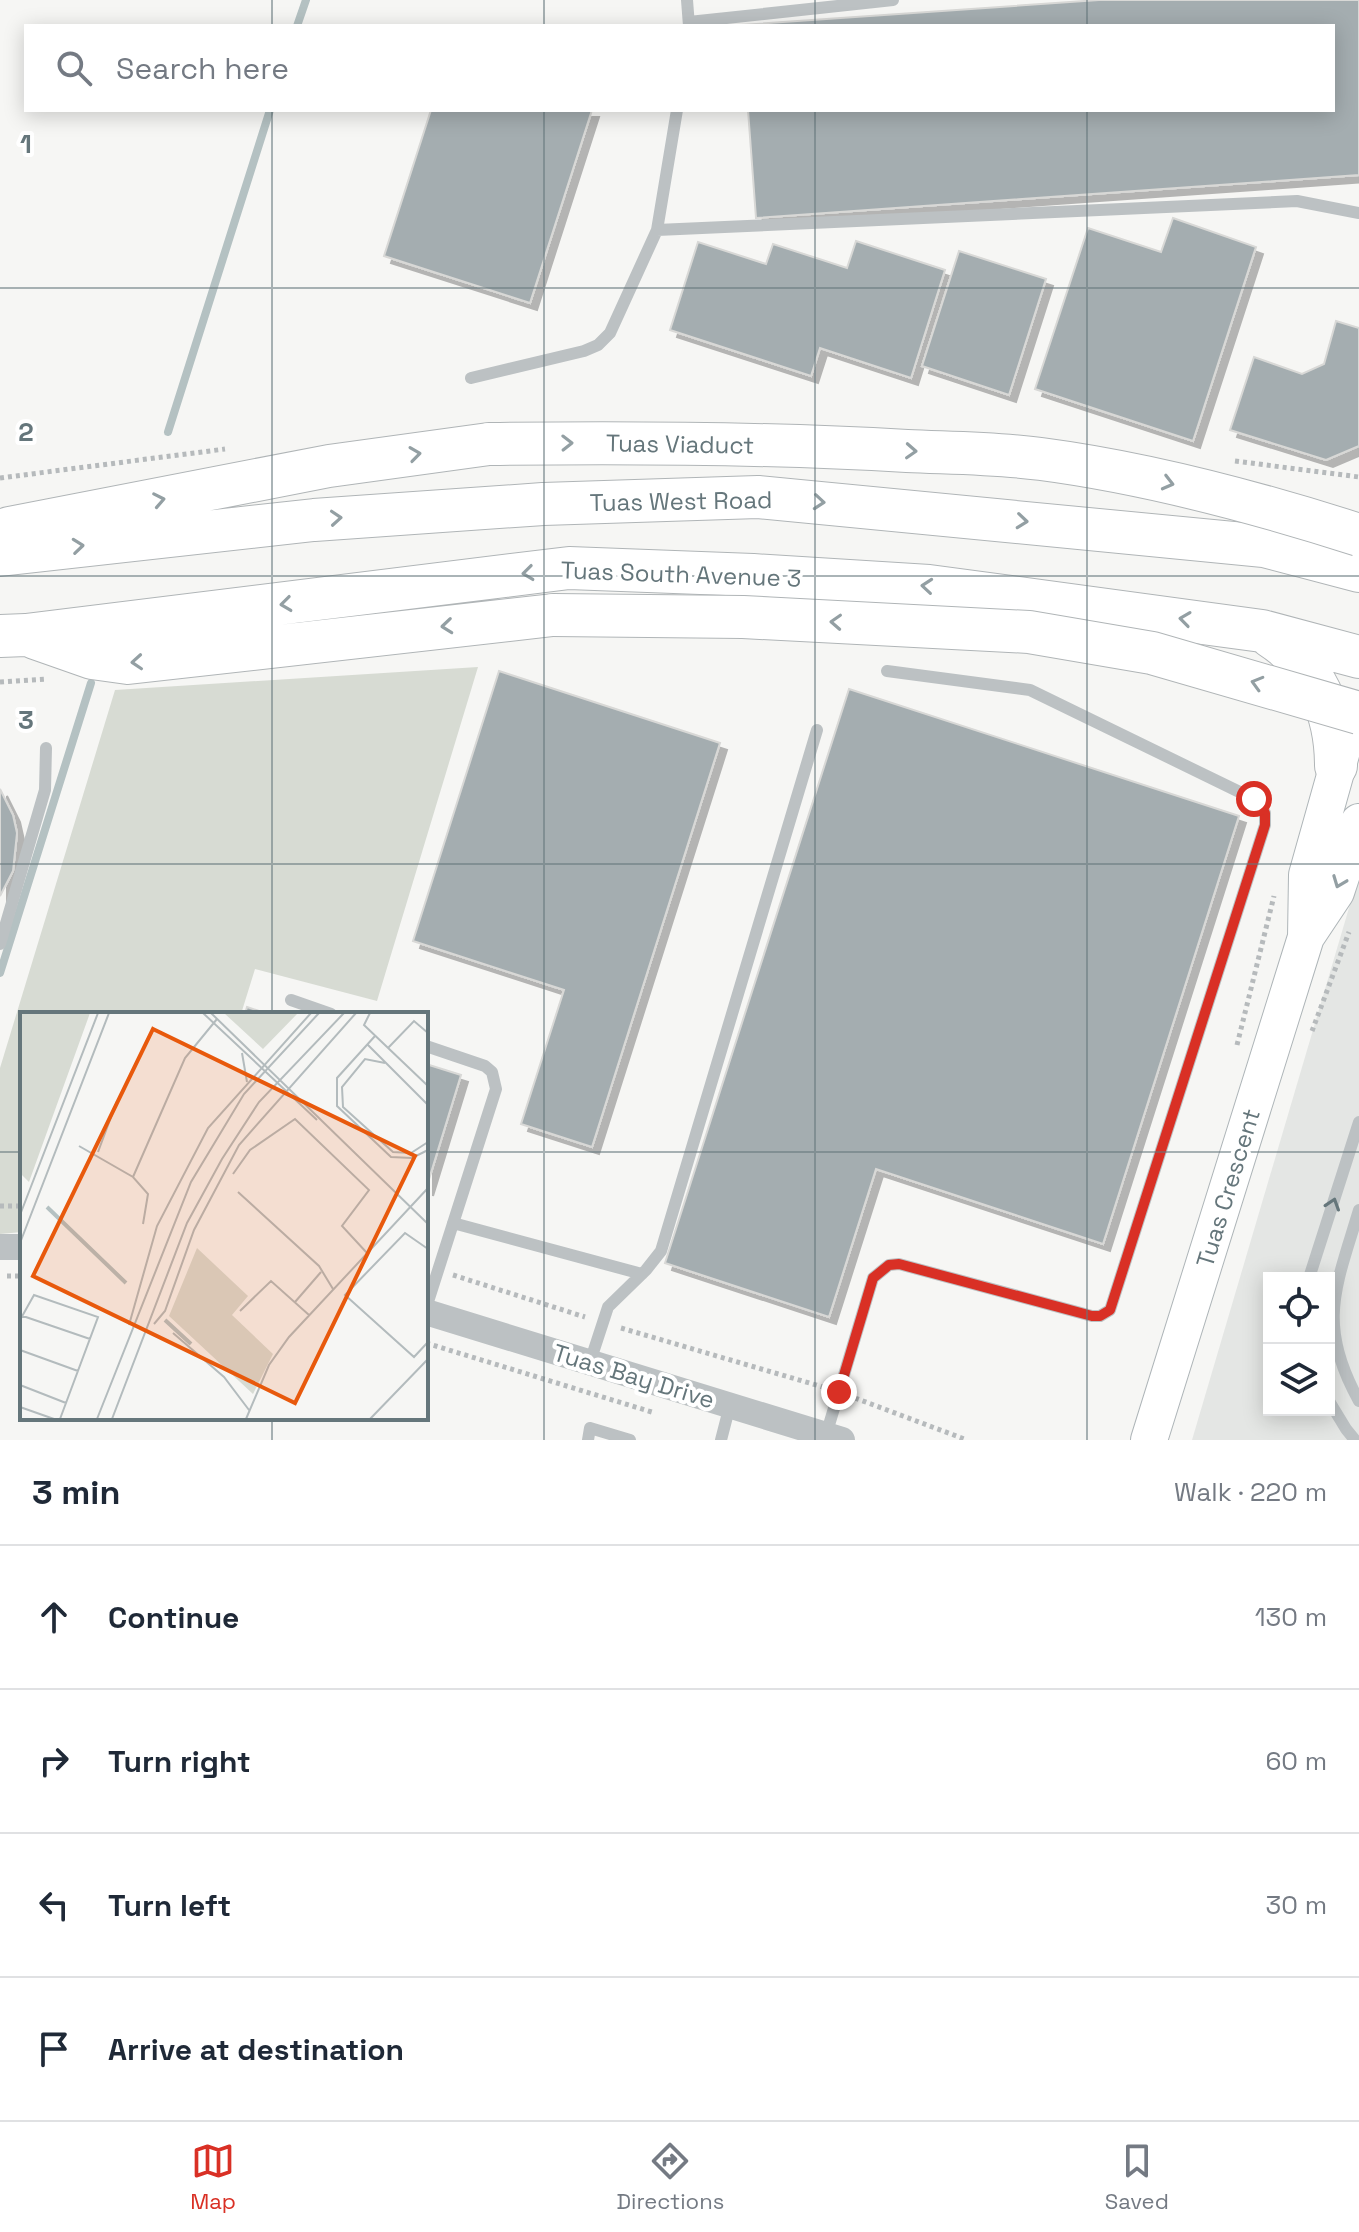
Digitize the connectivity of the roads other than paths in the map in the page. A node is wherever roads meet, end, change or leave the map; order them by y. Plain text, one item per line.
1 (687, 0) edge
2 (893, 0) edge
3 (689, 24) edge
4 (677, 112) edge
5 (1359, 213) edge
6 (657, 230) junction
7 (471, 378) dead end
8 (1359, 518) edge
9 (0, 530) edge
10 (1359, 535) edge
11 (1264, 546) junction
12 (0, 555) edge
13 (1359, 571) edge
14 (1262, 631) junction
15 (13, 635) edge
16 (1359, 657) edge
17 (887, 671) dead end
18 (1359, 696) edge
19 (1359, 713) edge
20 (817, 730) dead end
21 (46, 748) dead end
22 (1336, 766) junction
23 (1359, 822) edge
24 (1306, 937) junction
25 (0, 944) edge
26 (291, 1000) dead end
27 (325, 1012) edge
28 (428, 1047) edge
29 (1359, 1122) edge
30 (1359, 1210) edge
31 (453, 1223) junction
32 (1311, 1272) edge
33 (642, 1274) junction
34 (428, 1303) edge
35 (428, 1311) edge
36 (590, 1362) junction
37 (1359, 1401) edge
38 (730, 1405) junction
39 (1335, 1411) edge
40 (834, 1438) edge
41 (588, 1440) edge
42 (630, 1440) edge
43 (721, 1440) edge
44 (1149, 1440) edge
45 (1355, 1440) edge

1 - 3 lane
2 - 3 lane
4 - 6 lane
5 - 6 lane
6 - 7 lane
8 - 11 main road
9 -> 10 main road, Tuas Viaduct, bridge
12 -> 11 main road, Tuas West Road
11 - 13 main road, Tuas West Road
14 -> 15 main road, Tuas South Avenue 3
14 - 16 main road, Tuas South Avenue 3
14 - 22 main road
19 -> 15 main road, bridge
17 - 40 lane
18 - 22 street, Tuas Crescent
20 - 33 lane
21 - 25 lane
22 - 24 street, Tuas Crescent
23 -> 24 street, Tuas Crescent
24 - 44 street, Tuas Crescent
26 - 27 lane
28 - 31 lane
32 -> 29 lane
30 - 37 lane
31 - 33 lane
31 - 34 lane
33 - 36 lane
35 - 36 street, Tuas Bay Drive
36 - 38 street, Tuas Bay Drive
38 - 40 street, Tuas Bay Drive
38 - 43 lane
39 - 45 lane
41 - 42 lane

